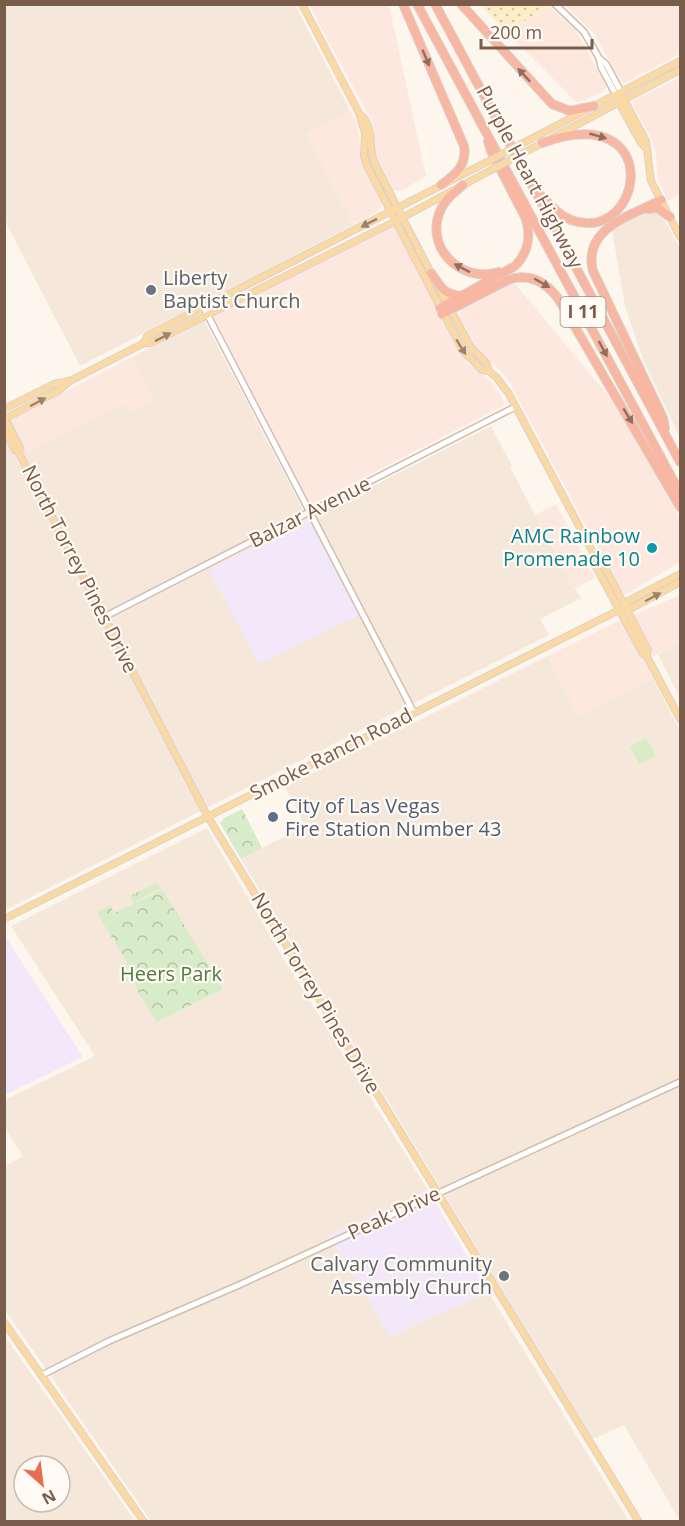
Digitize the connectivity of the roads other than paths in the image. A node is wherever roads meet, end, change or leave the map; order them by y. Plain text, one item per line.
1 (302, 4) edge
2 (403, 4) edge
3 (417, 4) edge
4 (435, 4) edge
5 (461, 4) edge
6 (555, 4) edge
7 (681, 61) edge
8 (681, 69) edge
9 (618, 93) junction
10 (621, 101) junction
11 (594, 106) junction
12 (359, 113) junction
13 (486, 130) junction
14 (542, 143) junction
15 (441, 185) junction
16 (464, 185) junction
17 (531, 187) junction
18 (661, 200) junction
19 (398, 208) junction
20 (646, 208) junction
21 (391, 212) junction
22 (403, 217) junction
23 (670, 217) junction
24 (396, 220) junction
25 (527, 223) junction
26 (347, 234) junction
27 (681, 237) edge
28 (308, 261) junction
29 (276, 270) junction
30 (431, 273) junction
31 (263, 277) junction
32 (261, 288) junction
33 (462, 296) junction
34 (445, 309) junction
35 (206, 311) junction
36 (70, 381) junction
37 (515, 407) junction
38 (4, 409) edge
39 (4, 420) edge
40 (4, 430) edge
41 (667, 438) junction
42 (18, 451) junction
43 (681, 462) edge
44 (681, 493) edge
45 (681, 507) edge
46 (309, 512) junction
47 (681, 574) edge
48 (681, 582) edge
49 (622, 608) junction
50 (104, 616) junction
51 (414, 712) junction
52 (681, 719) edge
53 (208, 817) junction
54 (4, 920) edge
55 (681, 1082) edge
56 (438, 1193) junction
57 (4, 1322) edge
58 (42, 1375) junction
59 (144, 1521) edge
60 (639, 1521) edge

1 - 12 main road
2 -> 15 highway
3 - 13 highway, Purple Heart Highway / I 11
4 - 17 highway, Purple Heart Highway / I 11
11 -> 5 highway
6 - 9 street
7 - 9 main road
8 - 10 main road
9 - 10 main road
9 - 11 main road
10 - 14 main road
10 - 18 main road
11 - 15 main road, bridge
12 - 19 main road
12 - 21 main road
13 - 25 highway
13 -> 44 highway, Purple Heart Highway / I 11
14 - 16 main road, bridge
14 -> 17 highway
15 - 19 main road
16 - 22 main road
25 -> 16 highway
17 - 41 highway, Purple Heart Highway / I 11
18 - 20 highway
18 - 23 main road
19 - 21 main road
19 - 22 main road
20 - 23 highway
20 - 41 highway
21 - 24 main road
21 -> 26 main road
22 - 24 main road
22 - 30 main road
23 - 27 main road
24 - 28 main road
24 - 34 main road
25 - 33 highway
26 - 28 main road
26 - 29 main road
28 - 29 main road
28 - 32 main road
29 - 31 main road
30 - 33 highway
30 - 34 main road
31 - 32 main road
31 - 35 main road
32 - 35 main road
33 - 34 highway
34 - 37 main road
34 -> 45 highway
35 - 36 main road
35 - 46 street
36 - 38 main road
39 -> 36 main road
37 - 46 street, Balzar Avenue
37 - 49 main road
39 - 42 main road, North Torrey Pines Drive
40 - 42 main road, North Torrey Pines Drive
41 - 43 highway, Purple Heart Highway / I 11
42 - 50 main road, North Torrey Pines Drive
46 - 50 street, Balzar Avenue
46 - 51 street
47 - 49 main road, Smoke Ranch Road
49 -> 48 main road, Smoke Ranch Road
49 - 51 main road, Smoke Ranch Road
49 - 52 main road
50 - 53 main road, North Torrey Pines Drive
51 - 53 main road, Smoke Ranch Road
53 - 54 main road, Smoke Ranch Road
53 - 56 main road, North Torrey Pines Drive
55 - 56 street, Peak Drive
56 - 58 street, Peak Drive
56 - 60 main road, North Torrey Pines Drive
57 - 58 main road
58 - 59 main road

